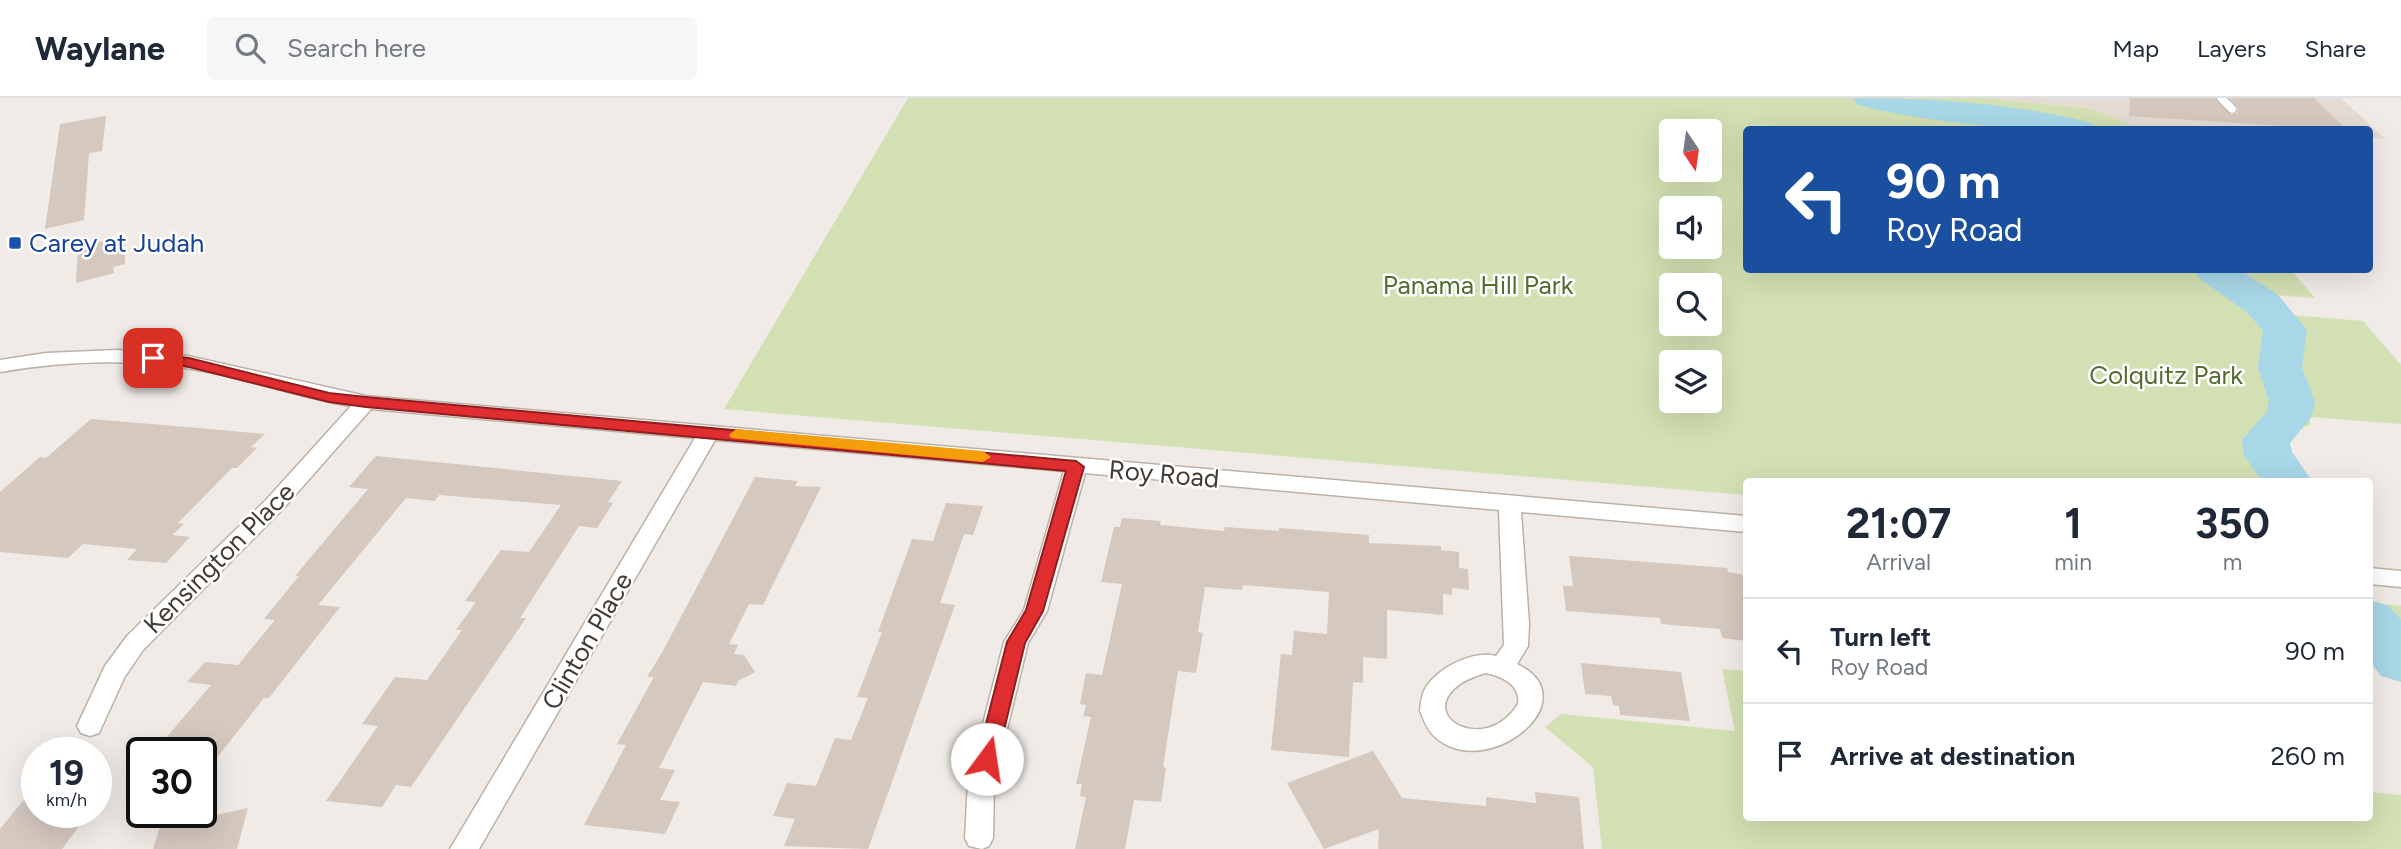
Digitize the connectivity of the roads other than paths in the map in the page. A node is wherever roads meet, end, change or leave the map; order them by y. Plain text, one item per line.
1 (2221, 98) edge
2 (2232, 109) dead end
3 (0, 366) edge
4 (366, 402) junction
5 (709, 432) junction
6 (1076, 467) junction
7 (1510, 505) junction
8 (1743, 524) edge
9 (2373, 576) edge
10 (2401, 579) edge
11 (1503, 666) dead end
12 (90, 726) dead end
13 (979, 838) dead end
14 (464, 849) edge

1 - 2 lane
3 - 4 street, Roy Road
4 - 5 street, Roy Road
4 - 12 street, Kensington Place
5 - 6 street, Roy Road
5 - 14 street, Clinton Place
6 - 7 street, Roy Road
6 - 13 street
7 - 8 street, Roy Road
7 - 11 street
9 - 10 street

